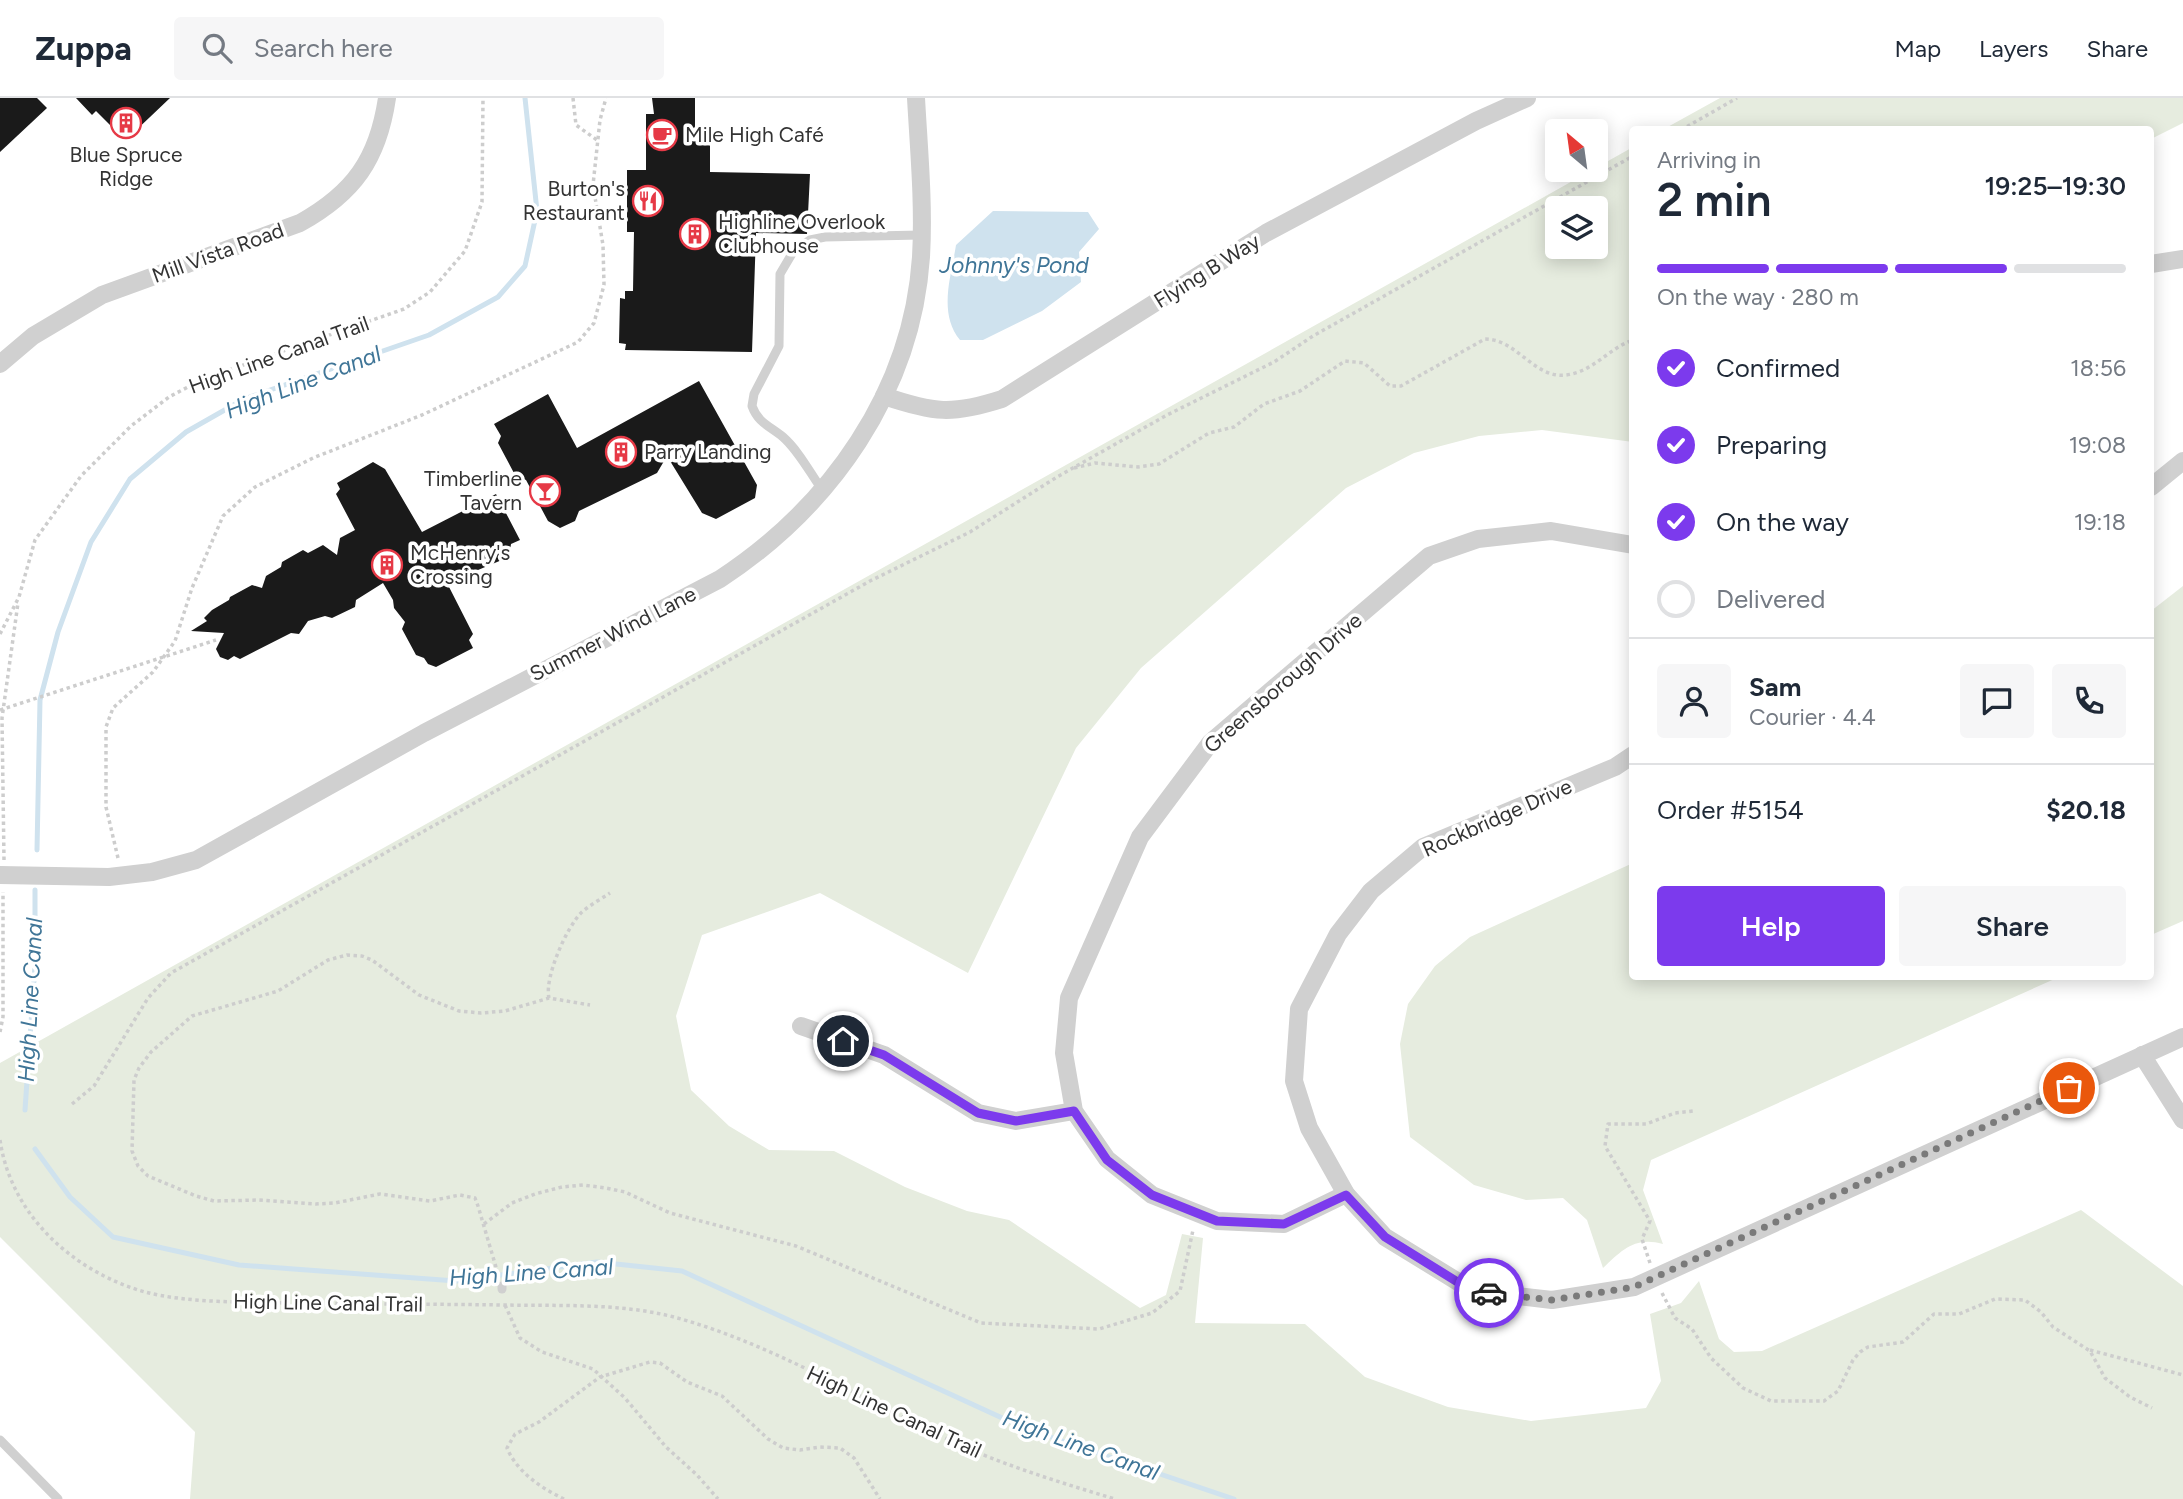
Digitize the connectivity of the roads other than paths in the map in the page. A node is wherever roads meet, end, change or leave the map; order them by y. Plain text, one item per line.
1 (387, 98) edge
2 (916, 98) edge
3 (1527, 98) edge
4 (921, 236) junction
5 (2183, 259) edge
6 (2154, 264) edge
7 (0, 364) edge
8 (884, 396) junction
9 (2183, 461) edge
10 (2154, 485) edge
11 (822, 491) junction
12 (1629, 544) edge
13 (1629, 758) edge
14 (2, 875) edge
15 (801, 1026) dead end
16 (2183, 1037) edge
17 (2142, 1055) junction
18 (1074, 1111) junction
19 (2183, 1120) edge
20 (1346, 1195) junction
21 (0, 1440) edge
22 (58, 1499) edge

1 - 7 street, Mill Vista Road
2 - 4 street, Summer Wind Lane
3 - 8 street, Flying B Way
4 - 8 street, Summer Wind Lane
4 - 11 lane
5 - 6 street
8 - 11 street, Summer Wind Lane
9 - 10 street
11 - 14 street, Summer Wind Lane
12 - 18 street, Greensborough Drive
13 - 20 street, Rockbridge Drive
15 - 18 street
16 - 17 street, Rockbridge Drive
17 - 19 street
17 - 20 street, Rockbridge Drive
18 - 20 street, Greensborough Drive
21 - 22 lane

